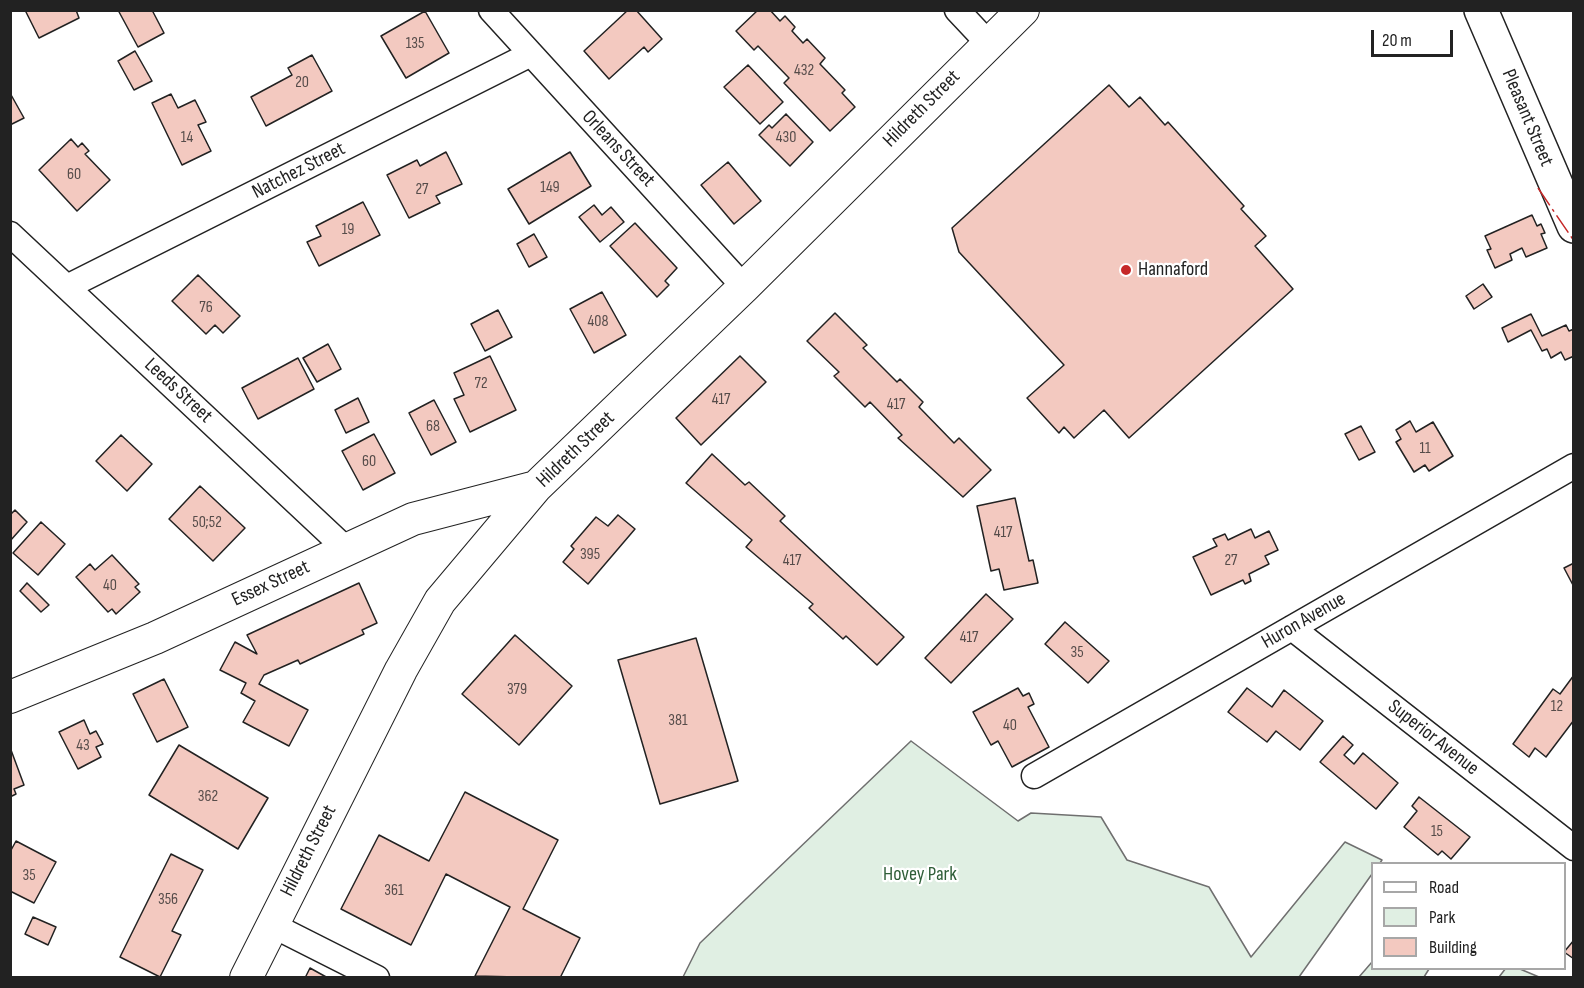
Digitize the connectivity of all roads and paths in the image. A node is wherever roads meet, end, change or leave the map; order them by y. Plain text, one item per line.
1 (491, 10) edge
2 (957, 10) edge
3 (1023, 10) edge
4 (1481, 10) edge
5 (988, 43) junction
6 (531, 54) junction
7 (1574, 226) edge
8 (10, 234) edge
9 (67, 287) junction
10 (744, 288) junction
11 (1574, 466) edge
12 (536, 487) junction
13 (346, 549) junction
14 (1292, 628) junction
15 (13, 693) edge
16 (1034, 776) dead end
17 (1574, 848) edge
18 (272, 925) junction
19 (246, 978) edge
20 (377, 978) edge

1 - 6 street, Orleans Street
2 - 5 street
3 - 5 street, Hildreth Street
4 - 7 main road, Pleasant Street
5 - 10 street, Hildreth Street
6 - 9 street, Natchez Street
6 - 10 street, Orleans Street
8 - 9 street, Leeds Street
9 - 13 street, Leeds Street
10 - 12 street, Hildreth Street
11 - 14 street, Huron Avenue
12 - 13 street, Essex Street
12 - 18 street, Hildreth Street
13 - 15 street, Essex Street
14 - 16 street, Huron Avenue
14 - 17 street, Superior Avenue
18 - 19 street, Hildreth Street
18 - 20 street

